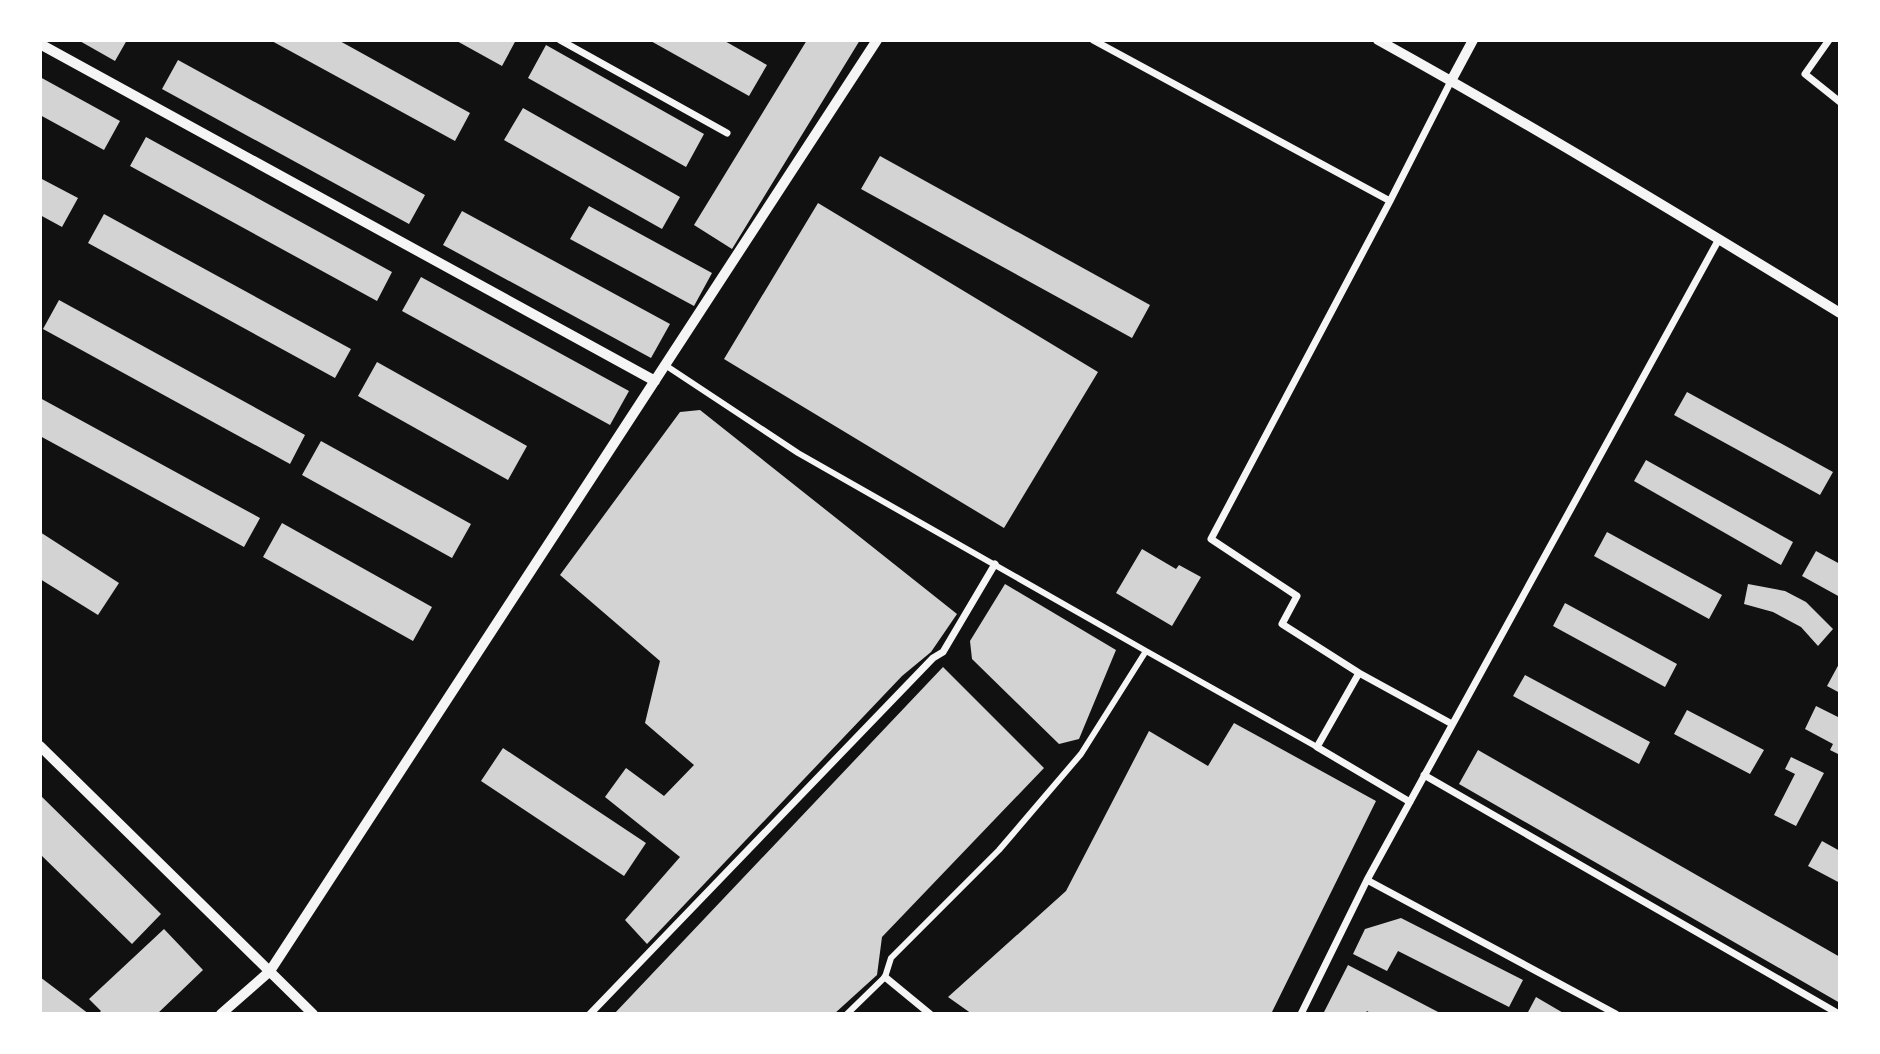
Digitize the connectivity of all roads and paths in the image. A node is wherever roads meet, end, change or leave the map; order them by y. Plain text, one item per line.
1 (560, 40) edge
2 (877, 40) edge
3 (1093, 40) edge
4 (1378, 40) edge
5 (1473, 40) edge
6 (1829, 40) edge
7 (40, 44) edge
8 (1451, 81) junction
9 (1840, 102) edge
10 (727, 133) dead end
11 (1391, 201) junction
12 (1719, 239) junction
13 (1840, 313) edge
14 (665, 365) junction
15 (655, 381) junction
16 (995, 564) junction
17 (1146, 651) junction
18 (1359, 673) junction
19 (1452, 724) junction
20 (40, 746) edge
21 (1317, 747) junction
22 (1424, 775) junction
23 (1410, 802) junction
24 (1367, 880) junction
25 (270, 971) junction
26 (886, 977) junction
27 (221, 1014) edge
28 (313, 1014) edge
29 (590, 1014) edge
30 (847, 1014) edge
31 (930, 1014) edge
32 (1301, 1014) edge
33 (1616, 1014) edge
34 (1839, 1014) edge

1 - 10 street
2 - 14 street
3 - 11 street
4 - 8 street
5 - 8 street
6 - 9 street
7 - 15 street
8 - 11 street
8 - 12 street
11 - 18 street
12 - 13 street
12 - 19 street
14 - 15 street
14 - 16 street
15 - 25 street
16 - 17 street
16 - 29 street
17 - 21 street
17 - 26 street
18 - 19 street
18 - 21 street
19 - 22 street
20 - 25 street
21 - 23 street
22 - 23 street
22 - 34 street
23 - 24 street
24 - 32 street
24 - 33 street
25 - 27 street
25 - 28 street
26 - 30 street
26 - 31 street

